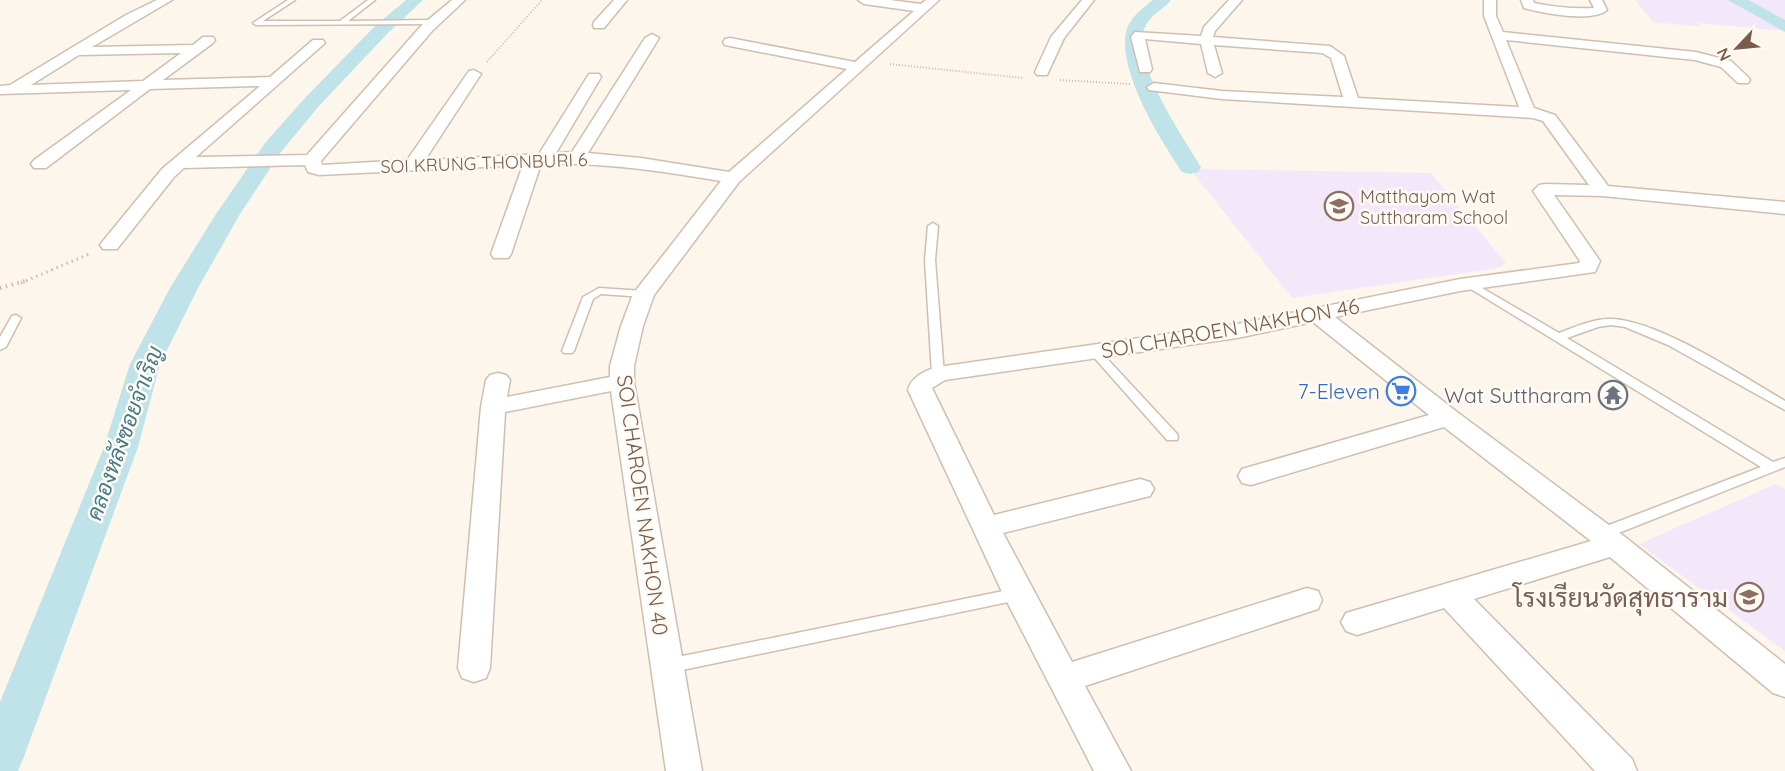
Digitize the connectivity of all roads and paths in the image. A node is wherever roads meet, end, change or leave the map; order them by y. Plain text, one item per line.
1 (166, 0) edge
2 (292, 0) edge
3 (372, 0) edge
4 (459, 0) edge
5 (542, 0) edge
6 (621, 0) edge
7 (864, 0) edge
8 (1088, 0) edge
9 (1236, 0) edge
10 (1490, 0) edge
11 (1527, 0) edge
12 (1596, 0) edge
13 (928, 4) edge
14 (342, 22) junction
15 (432, 22) junction
16 (599, 25) dead end
17 (1497, 35) junction
18 (652, 38) dead end
19 (1206, 39) junction
20 (208, 40) dead end
21 (730, 42) dead end
22 (318, 43) dead end
23 (195, 49) junction
24 (77, 51) junction
25 (860, 64) junction
26 (1145, 69) dead end
27 (1215, 73) dead end
28 (474, 74) joint
29 (1037, 75) joint
30 (594, 77) dead end
31 (1057, 80) dead end
32 (1743, 80) dead end
33 (272, 81) junction
34 (1137, 84) dead end
35 (146, 85) junction
36 (1154, 87) dead end
37 (6, 90) edge
38 (1352, 103) junction
39 (1528, 112) junction
40 (577, 157) junction
41 (539, 159) junction
42 (312, 160) junction
43 (178, 163) junction
44 (40, 164) dead end
45 (412, 165) junction
46 (734, 178) junction
47 (1602, 191) junction
48 (1785, 208) edge
49 (933, 226) dead end
50 (110, 245) joint
51 (501, 254) dead end
52 (1470, 284) junction
53 (0, 288) edge
54 (644, 294) junction
55 (1318, 315) junction
56 (16, 318) dead end
57 (1558, 337) junction
58 (0, 347) edge
59 (568, 351) dead end
60 (1095, 352) junction
61 (938, 374) junction
62 (622, 382) junction
63 (1785, 406) edge
64 (1448, 418) junction
65 (1172, 437) dead end
66 (1785, 462) edge
67 (1772, 468) junction
68 (1251, 476) dead end
69 (1140, 489) dead end
70 (988, 527) junction
71 (1608, 539) junction
72 (1018, 594) junction
73 (1449, 594) junction
74 (1306, 600) dead end
75 (1357, 622) dead end
76 (667, 666) junction
77 (474, 668) dead end
78 (1064, 679) junction
79 (1785, 683) edge
80 (684, 771) edge
81 (1113, 771) edge
82 (1619, 771) edge

1 - 24 street
2 - 14 lane
3 - 14 lane
4 - 15 street
5 - 28 path
6 - 16 street
7 - 13 street
8 - 29 street
9 - 19 street
10 - 17 street
11 - 12 street
13 - 25 street, SOI CHAROEN NAKHON 40
14 - 15 lane
15 - 42 street
17 - 32 street
17 - 39 street
18 - 40 street
19 - 26 street
19 - 27 street
19 - 38 street
20 - 23 street
21 - 25 street
22 - 33 street
23 - 24 street
23 - 35 street
24 - 37 street
25 - 29 path
25 - 46 street, SOI CHAROEN NAKHON 40
28 - 45 street
30 - 41 street
31 - 34 path
33 - 35 street
33 - 43 street
35 - 37 street
35 - 44 street
36 - 38 street
38 - 39 street
39 - 47 street
40 - 41 street, SOI KRUNG THONBURI 6
40 - 46 street, SOI KRUNG THONBURI 6
41 - 45 street, SOI KRUNG THONBURI 6
41 - 51 street
42 - 43 street, SOI KRUNG THONBURI 6
42 - 45 street, SOI KRUNG THONBURI 6
43 - 50 street
46 - 54 street, SOI CHAROEN NAKHON 40
47 - 48 street
47 - 52 street, SOI CHAROEN NAKHON 46
49 - 61 lane
50 - 53 path
52 - 55 street, SOI CHAROEN NAKHON 46
52 - 57 lane
54 - 59 lane
54 - 62 street, SOI CHAROEN NAKHON 40
55 - 60 street, SOI CHAROEN NAKHON 46
55 - 64 street
56 - 58 lane
57 - 63 lane
57 - 67 lane
60 - 61 street, SOI CHAROEN NAKHON 46
60 - 65 lane
61 - 70 street
62 - 76 street, SOI CHAROEN NAKHON 40
62 - 77 street
64 - 68 street
64 - 71 street
66 - 67 lane
67 - 71 lane
69 - 70 street
70 - 72 street
71 - 73 street
71 - 79 street
72 - 76 lane
72 - 78 street
73 - 75 street
73 - 82 street
74 - 78 street
76 - 80 street, SOI CHAROEN NAKHON 40
78 - 81 street

